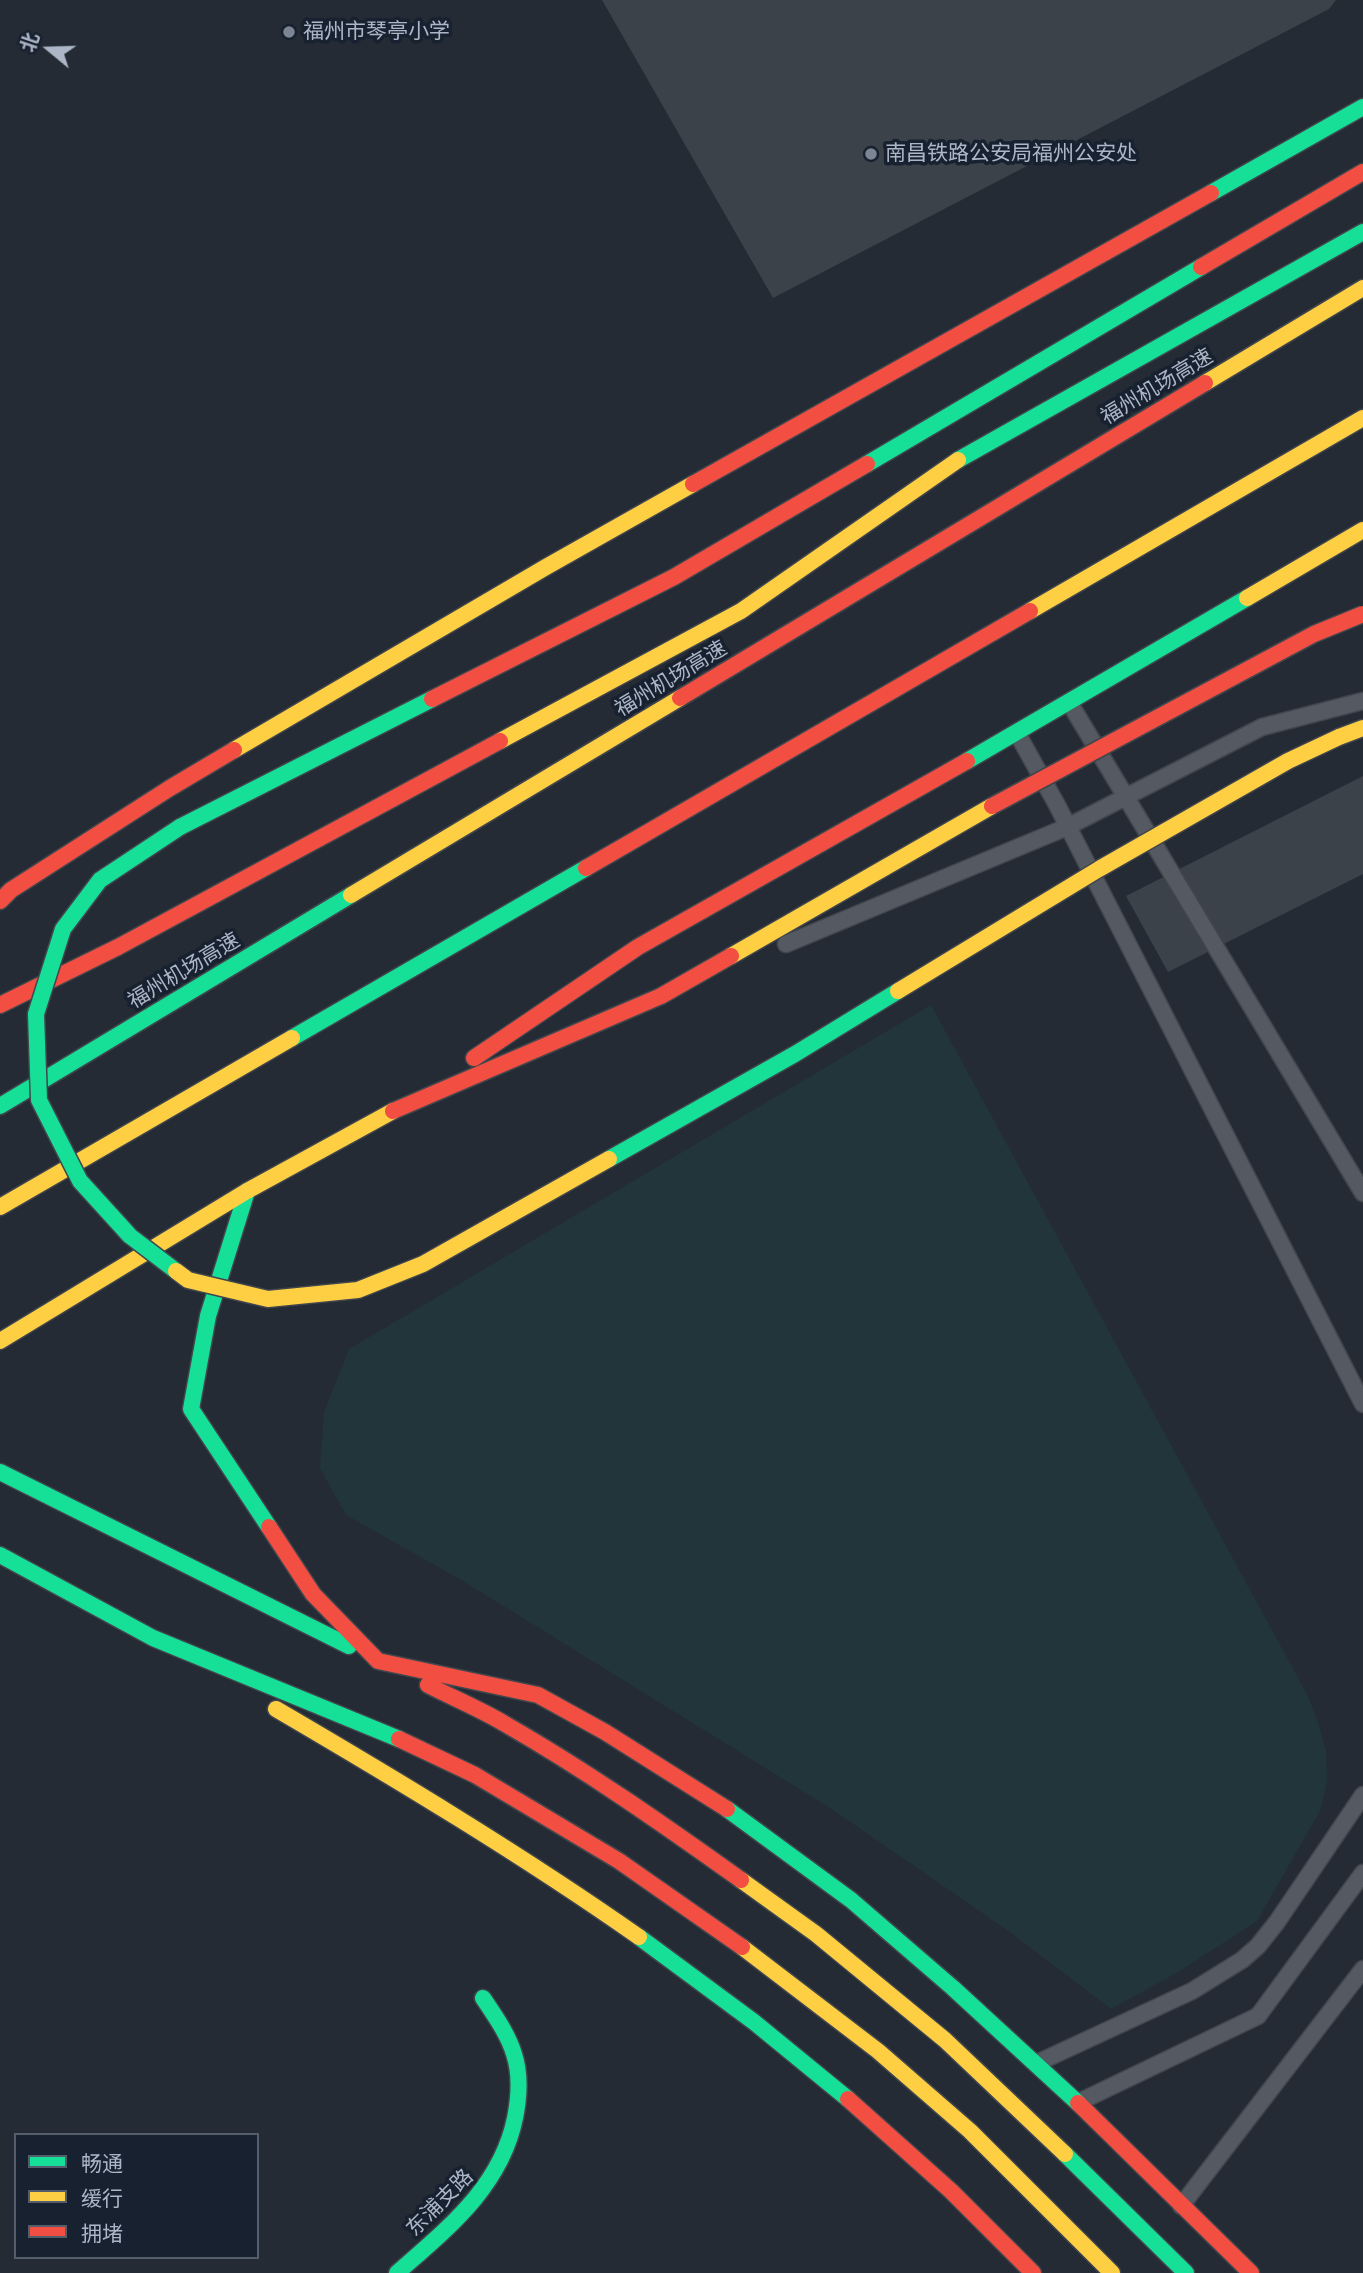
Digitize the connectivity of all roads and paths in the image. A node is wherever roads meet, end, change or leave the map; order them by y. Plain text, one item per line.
1 (1363, 107) edge
2 (1363, 172) edge
3 (1363, 232) edge
4 (1363, 288) edge
5 (1363, 418) edge
6 (1363, 530) edge
7 (1363, 614) edge
8 (1363, 701) edge
9 (1069, 702) junction
10 (1363, 729) edge
11 (1017, 733) junction
12 (1125, 797) junction
13 (1067, 827) junction
14 (0, 901) edge
15 (661, 996) junction
16 (0, 1005) edge
17 (0, 1106) edge
18 (400, 1108) junction
19 (247, 1191) junction
20 (1363, 1193) edge
21 (0, 1207) edge
22 (0, 1341) edge
23 (1363, 1404) edge
24 (0, 1472) edge
25 (0, 1555) edge
26 (153, 1638) junction
27 (378, 1661) junction
28 (1363, 1795) edge
29 (1363, 1874) edge
30 (1363, 1969) edge
31 (483, 1998) dead end
32 (1036, 2063) junction
33 (1078, 2103) junction
34 (1181, 2206) junction
35 (397, 2273) edge
36 (1032, 2273) edge
37 (1112, 2273) edge
38 (1186, 2273) edge
39 (1251, 2273) edge

1 - 14 main road
2 - 10 main road, bridge
3 - 16 main road
4 - 17 main road, 福州机场高速
5 - 21 main road
6 - 9 main road
7 - 15 main road, bridge
8 - 12 lane
9 - 11 main road
9 - 12 lane
11 - 13 lane
11 - 18 main road
12 - 13 lane
12 - 20 lane
13 - 15 lane
13 - 23 lane
15 - 18 main road
18 - 19 main road
19 - 22 main road
19 - 27 main road
24 - 27 main road
25 - 26 main road
26 - 36 main road
26 - 37 main road
27 - 32 main road
27 - 38 main road
28 - 32 lane
29 - 33 lane
30 - 34 lane
31 - 35 main road, 东浦支路
32 - 33 main road
33 - 34 main road
34 - 39 main road

